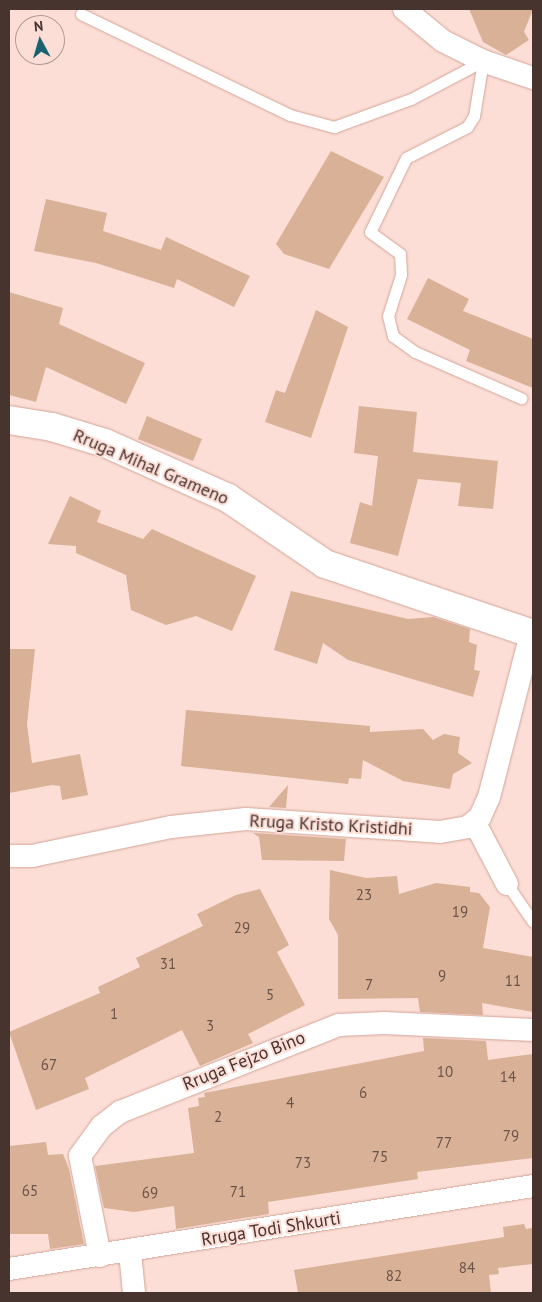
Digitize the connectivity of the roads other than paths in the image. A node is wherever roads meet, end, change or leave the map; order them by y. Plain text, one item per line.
1 (404, 9) edge
2 (81, 14) dead end
3 (483, 61) junction
4 (533, 78) edge
5 (521, 398) dead end
6 (9, 420) edge
7 (532, 634) edge
8 (475, 823) junction
9 (9, 856) edge
10 (507, 884) joint
11 (533, 922) edge
12 (533, 1030) edge
13 (533, 1186) edge
14 (130, 1252) junction
15 (100, 1256) junction
16 (9, 1269) edge
17 (134, 1293) edge

1 - 3 street
2 - 3 lane
3 - 4 street
3 - 5 lane
6 - 7 street, Rruga Mihal Grameno
7 - 8 street
8 - 9 street, Rruga Kristo Kristidhi
8 - 10 street
10 - 11 lane
12 - 15 street, Rruga Fejzo Bino
13 - 14 street, Rruga Todi Shkurti
14 - 15 street, Rruga Todi Shkurti
14 - 17 street
15 - 16 street, Rruga Todi Shkurti

